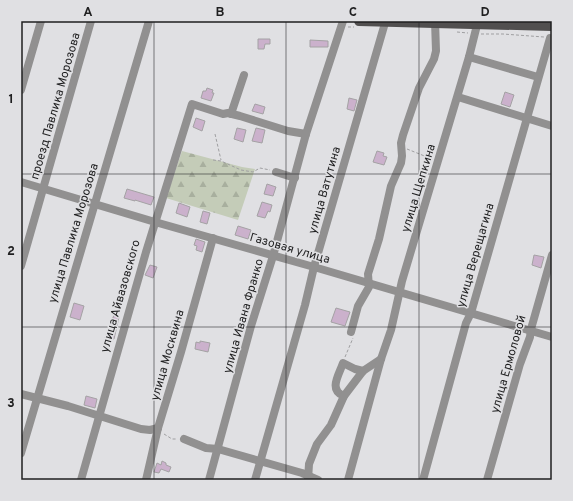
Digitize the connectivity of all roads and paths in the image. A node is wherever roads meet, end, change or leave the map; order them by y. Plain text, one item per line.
1 (41, 21) edge
2 (91, 21) edge
3 (149, 21) edge
4 (342, 21) edge
5 (359, 21) edge
6 (384, 22) junction
7 (434, 22) edge
8 (477, 25) junction
9 (552, 26) edge
10 (550, 38) dead end
11 (469, 57) junction
12 (244, 74) dead end
13 (538, 77) junction
14 (21, 90) edge
15 (458, 97) junction
16 (231, 114) junction
17 (526, 118) junction
18 (552, 126) edge
19 (215, 134) dead end
20 (306, 134) junction
21 (401, 147) junction
22 (212, 160) dead end
23 (221, 161) junction
24 (438, 162) junction
25 (276, 172) joint
26 (295, 178) junction
27 (21, 182) edge
28 (43, 189) junction
29 (94, 203) junction
30 (155, 222) junction
31 (213, 238) junction
32 (552, 254) edge
33 (273, 256) junction
34 (21, 266) edge
35 (314, 267) junction
36 (370, 283) junction
37 (400, 293) junction
38 (471, 313) junction
39 (531, 329) junction
40 (351, 332) joint
41 (552, 337) edge
42 (381, 359) junction
43 (343, 363) junction
44 (363, 371) junction
45 (21, 394) edge
46 (344, 396) junction
47 (37, 398) junction
48 (99, 417) junction
49 (158, 428) junction
50 (184, 439) joint
51 (218, 449) junction
52 (21, 453) edge
53 (260, 461) junction
54 (308, 478) edge
55 (81, 480) edge
56 (146, 480) edge
57 (209, 480) edge
58 (255, 480) edge
59 (318, 480) edge
60 (348, 480) edge
61 (423, 480) edge
62 (487, 480) edge

1 - 14 street
2 - 28 street, проезд Павлика Морозова
3 - 29 street, улица Павлика Морозова
4 - 20 street, улица Ивана Франко
5 - 6 main road
6 - 7 main road
6 - 35 street, улица Ватутина
7 - 8 main road
7 - 21 street, улица Щепкина
8 - 9 main road
8 - 11 street, улица Щепкина
10 - 13 street, улица Верещагина
11 - 13 street
11 - 15 street, улица Щепкина
12 - 16 street
13 - 17 street, улица Верещагина
15 - 17 street
15 - 24 street, улица Щепкина
16 - 20 street
16 - 30 street, улица Айвазовского
17 - 18 street
17 - 38 street, улица Верещагина
19 - 23 path
20 - 26 street, улица Ивана Франко
21 - 24 path
21 - 36 street, улица Щепкина
22 - 23 path
23 - 25 path
24 - 37 street, улица Щепкина
25 - 26 street
26 - 33 street, улица Ивана Франко
27 - 28 street, Газовая улица
28 - 29 street, Газовая улица
28 - 34 street, проезд Павлика Морозова
29 - 30 street, Газовая улица
29 - 47 street, улица Павлика Морозова
30 - 31 street, Газовая улица
30 - 48 street, улица Айвазовского
31 - 33 street, Газовая улица
31 - 49 street, улица Москвина
32 - 39 street, улица Ермоловой
33 - 35 street, Газовая улица
33 - 51 street, улица Ивана Франко
35 - 36 street, Газовая улица
35 - 53 street, улица Ватутина
36 - 37 street, Газовая улица
36 - 40 street, улица Щепкина
37 - 38 street, Газовая улица
37 - 42 street, улица Щепкина
38 - 39 street, Газовая улица
38 - 61 street, улица Верещагина
39 - 41 street, Газовая улица
39 - 62 street, улица Ермоловой
40 - 43 path
42 - 44 street
42 - 60 street, улица Щепкина
43 - 44 street
43 - 46 street
44 - 46 street
45 - 47 street
46 - 54 street
47 - 48 street
47 - 52 street, улица Павлика Морозова
48 - 49 street
48 - 55 street, улица Айвазовского
49 - 50 path
49 - 56 street, улица Москвина
50 - 51 street
51 - 53 street
51 - 57 street, улица Ивана Франко
53 - 54 street
53 - 58 street, улица Ватутина
54 - 59 street

